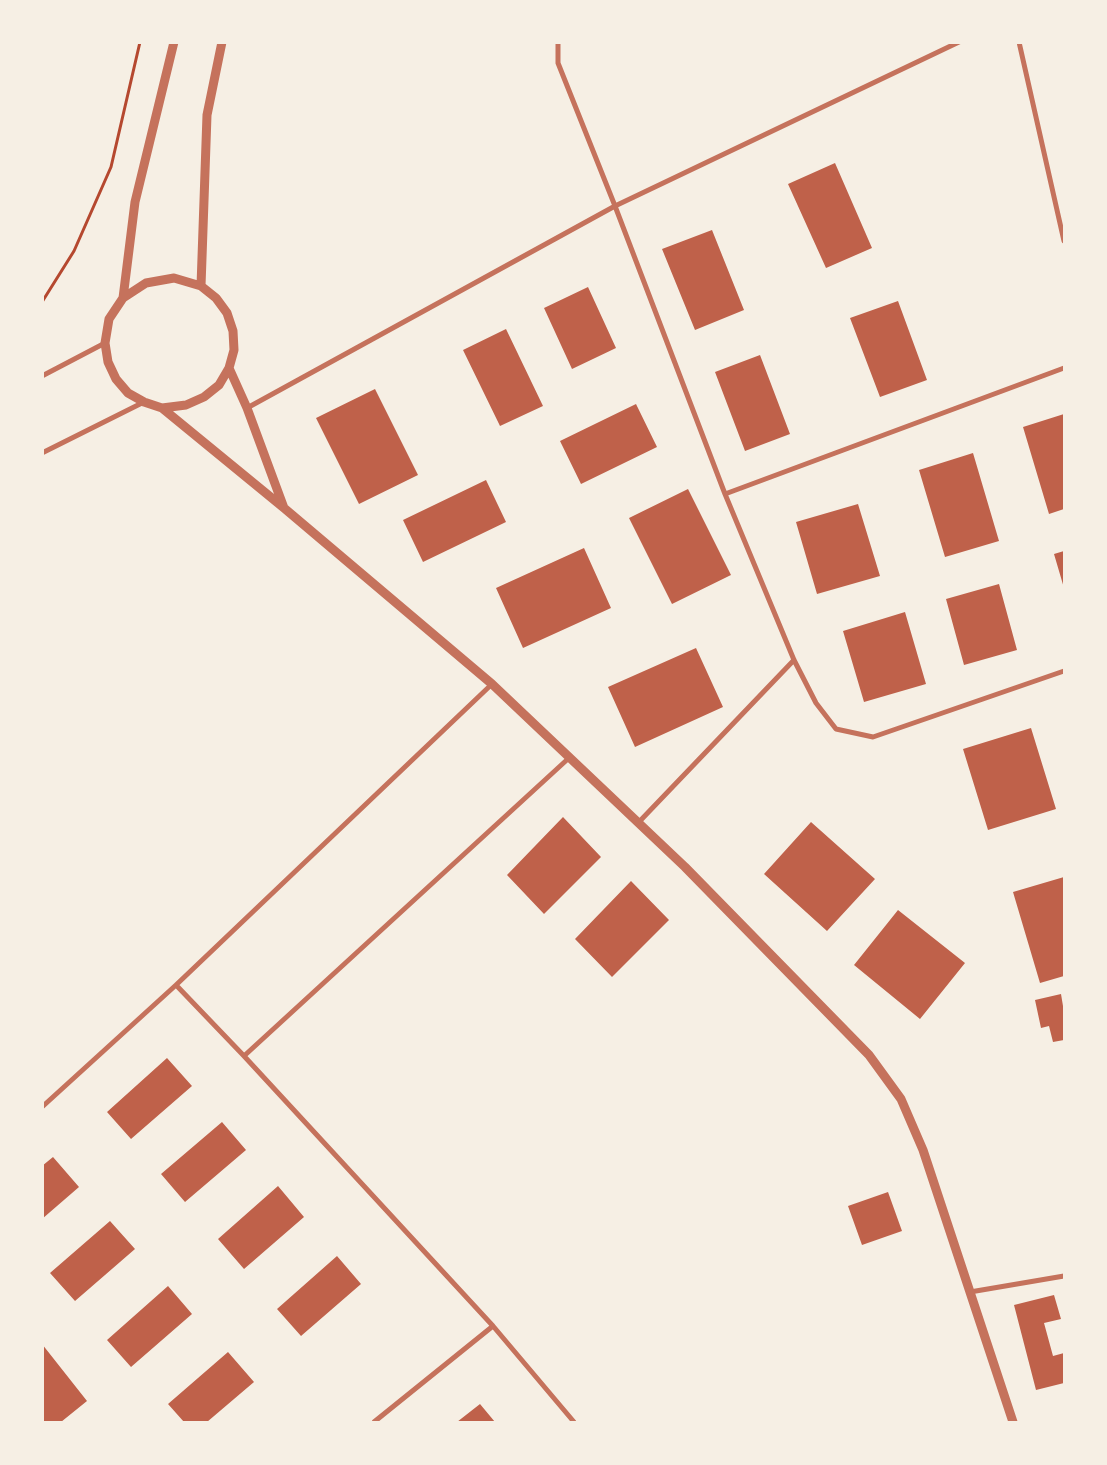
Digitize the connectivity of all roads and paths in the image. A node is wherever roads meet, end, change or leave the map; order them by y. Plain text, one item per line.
1 (140, 42) edge
2 (174, 42) edge
3 (222, 42) edge
4 (558, 42) edge
5 (959, 42) edge
6 (1019, 42) edge
7 (615, 206) junction
8 (1064, 241) edge
9 (201, 286) junction
10 (124, 298) junction
11 (42, 302) edge
12 (105, 343) junction
13 (229, 368) junction
14 (1064, 368) edge
15 (42, 376) edge
16 (144, 402) junction
17 (162, 408) junction
18 (247, 408) junction
19 (42, 453) edge
20 (725, 494) junction
21 (284, 508) junction
22 (794, 660) junction
23 (1064, 671) edge
24 (492, 684) junction
25 (570, 757) junction
26 (638, 823) junction
27 (176, 985) junction
28 (244, 1056) junction
29 (42, 1106) edge
30 (1064, 1276) edge
31 (970, 1292) junction
32 (493, 1326) junction
33 (374, 1422) edge
34 (574, 1422) edge
35 (1013, 1422) edge

1 - 11 path
2 - 10 street
3 - 9 street
4 - 7 street
5 - 7 street
6 - 8 street
7 - 18 street
7 - 20 street
9 - 10 street
9 - 13 street
10 - 12 street
12 - 15 street
12 - 16 street
13 - 17 street
13 - 18 street
14 - 20 street
16 - 17 street
16 - 19 street
17 - 21 street
18 - 21 street
20 - 22 street
21 - 24 street
22 - 23 street
22 - 26 street
24 - 25 street
24 - 27 street
25 - 26 street
25 - 28 street
26 - 31 street
27 - 28 street
27 - 29 street
28 - 32 street
30 - 31 street
31 - 35 street
32 - 33 street
32 - 34 street

